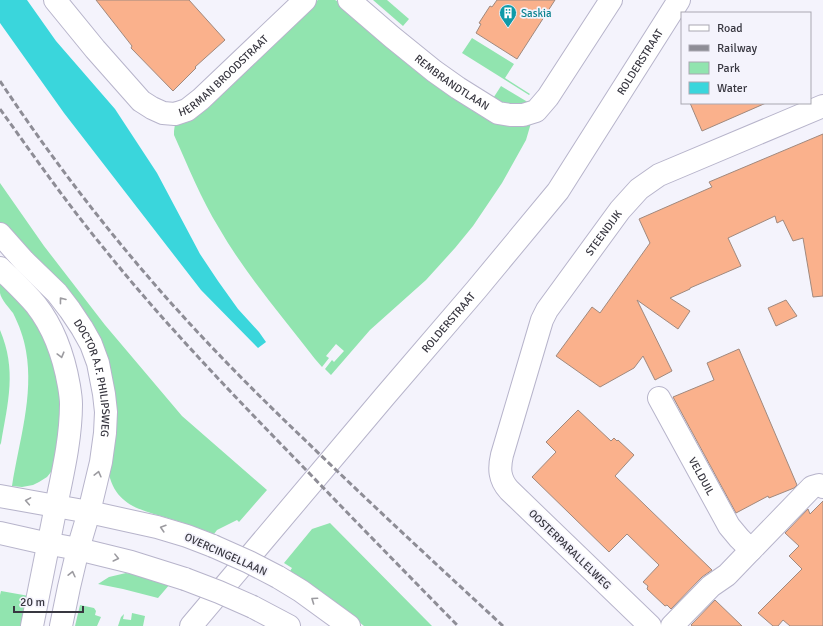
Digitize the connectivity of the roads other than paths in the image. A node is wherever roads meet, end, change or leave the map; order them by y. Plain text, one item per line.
1 (55, 0) edge
2 (305, 0) edge
3 (348, 0) edge
4 (611, 0) edge
5 (679, 0) edge
6 (823, 106) edge
7 (0, 234) edge
8 (0, 268) edge
9 (659, 398) dead end
10 (500, 466) joint
11 (823, 488) edge
12 (0, 496) edge
13 (56, 506) junction
14 (89, 512) junction
15 (0, 533) edge
16 (48, 544) junction
17 (78, 549) junction
18 (751, 550) junction
19 (32, 626) edge
20 (61, 626) edge
21 (191, 626) edge
22 (289, 626) edge
23 (349, 626) edge
24 (650, 626) edge
25 (672, 626) edge

1 - 2 street, HERMAN BROODSTRAAT
3 - 4 street, REMBRANDTLAAN
5 - 21 street, ROLDERSTRAAT
6 - 10 street, STEENDIJK
14 -> 7 street, DOCTOR A.F. PHILIPSWEG
8 -> 13 street, DOCTOR A.F. PHILIPSWEG
9 - 18 street, VELDUIL
10 - 24 street, OOSTERPARALLELWEG
11 - 18 street
13 -> 12 street, OVERCINGELLAAN
13 - 14 street, OVERCINGELLAAN
13 - 16 street, DOCTOR A.F. PHILIPSWEG
14 - 17 street, DOCTOR A.F. PHILIPSWEG
23 -> 14 street, OVERCINGELLAAN, bridge
15 - 16 street
16 - 17 street
16 - 19 street, DOCTOR A.F. PHILIPSWEG
20 -> 17 street, DOCTOR A.F. PHILIPSWEG
17 -> 22 street, bridge
18 - 25 street

